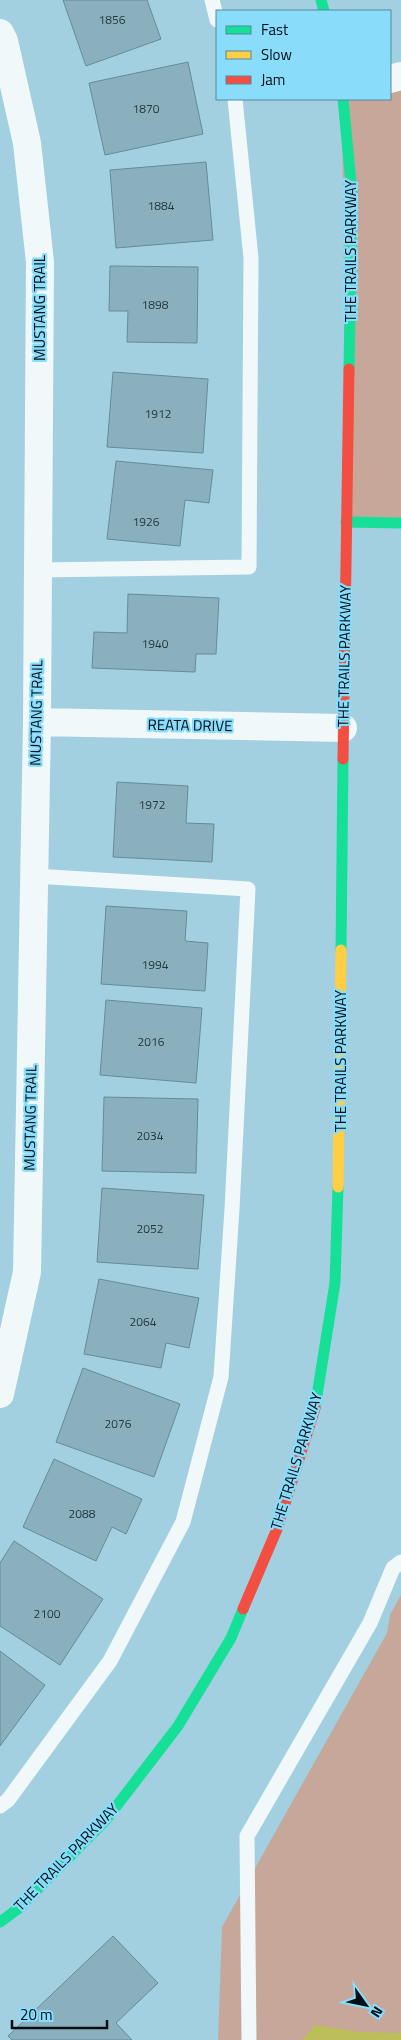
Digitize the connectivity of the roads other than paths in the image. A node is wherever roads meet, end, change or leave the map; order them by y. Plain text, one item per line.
1 (212, 0) edge
2 (216, 16) edge
3 (0, 33) edge
4 (236, 100) edge
5 (343, 100) edge
6 (346, 522) junction
7 (401, 523) edge
8 (38, 570) junction
9 (37, 722) junction
10 (343, 728) junction
11 (34, 876) junction
12 (0, 1394) edge
13 (401, 1562) edge
14 (0, 1806) edge
15 (0, 1922) edge
16 (248, 2040) edge

1 - 2 lane
3 - 8 street, MUSTANG TRAIL
4 - 8 lane
5 - 6 street, THE TRAILS PARKWAY
6 - 7 street
6 - 10 street, THE TRAILS PARKWAY
8 - 9 street, MUSTANG TRAIL
9 - 10 street, REATA DRIVE
9 - 11 street, MUSTANG TRAIL
10 - 15 street, THE TRAILS PARKWAY
11 - 12 street, MUSTANG TRAIL
11 - 14 lane
13 - 16 lane

